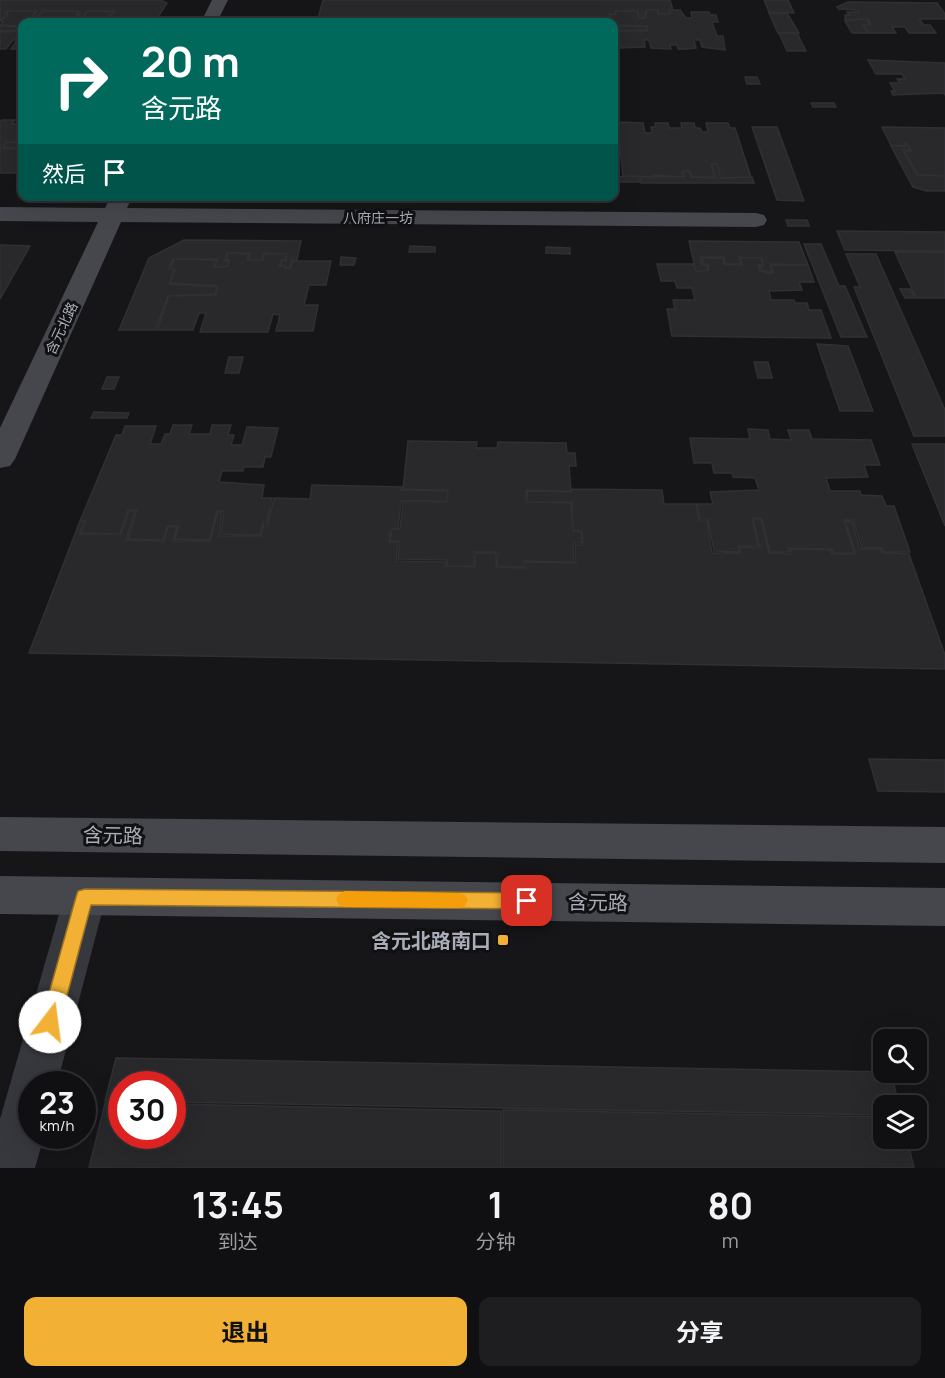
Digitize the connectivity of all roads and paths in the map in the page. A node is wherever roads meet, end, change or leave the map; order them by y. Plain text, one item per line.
1 (220, 0) edge
2 (210, 18) edge
3 (117, 206) edge
4 (0, 214) edge
5 (756, 220) dead end
6 (0, 459) edge
7 (0, 834) edge
8 (944, 850) edge
9 (0, 895) edge
10 (85, 897) junction
11 (945, 907) edge
12 (37, 1071) edge
13 (18, 1140) edge
14 (10, 1168) edge

1 - 2 street
3 - 4 street, 八府庄一坊
3 - 5 street, 八府庄一坊
3 - 6 street, 含元北路
7 - 8 street, 含元路
9 - 10 street, 含元路
10 - 11 street, 含元路
10 - 12 street
13 - 14 street

